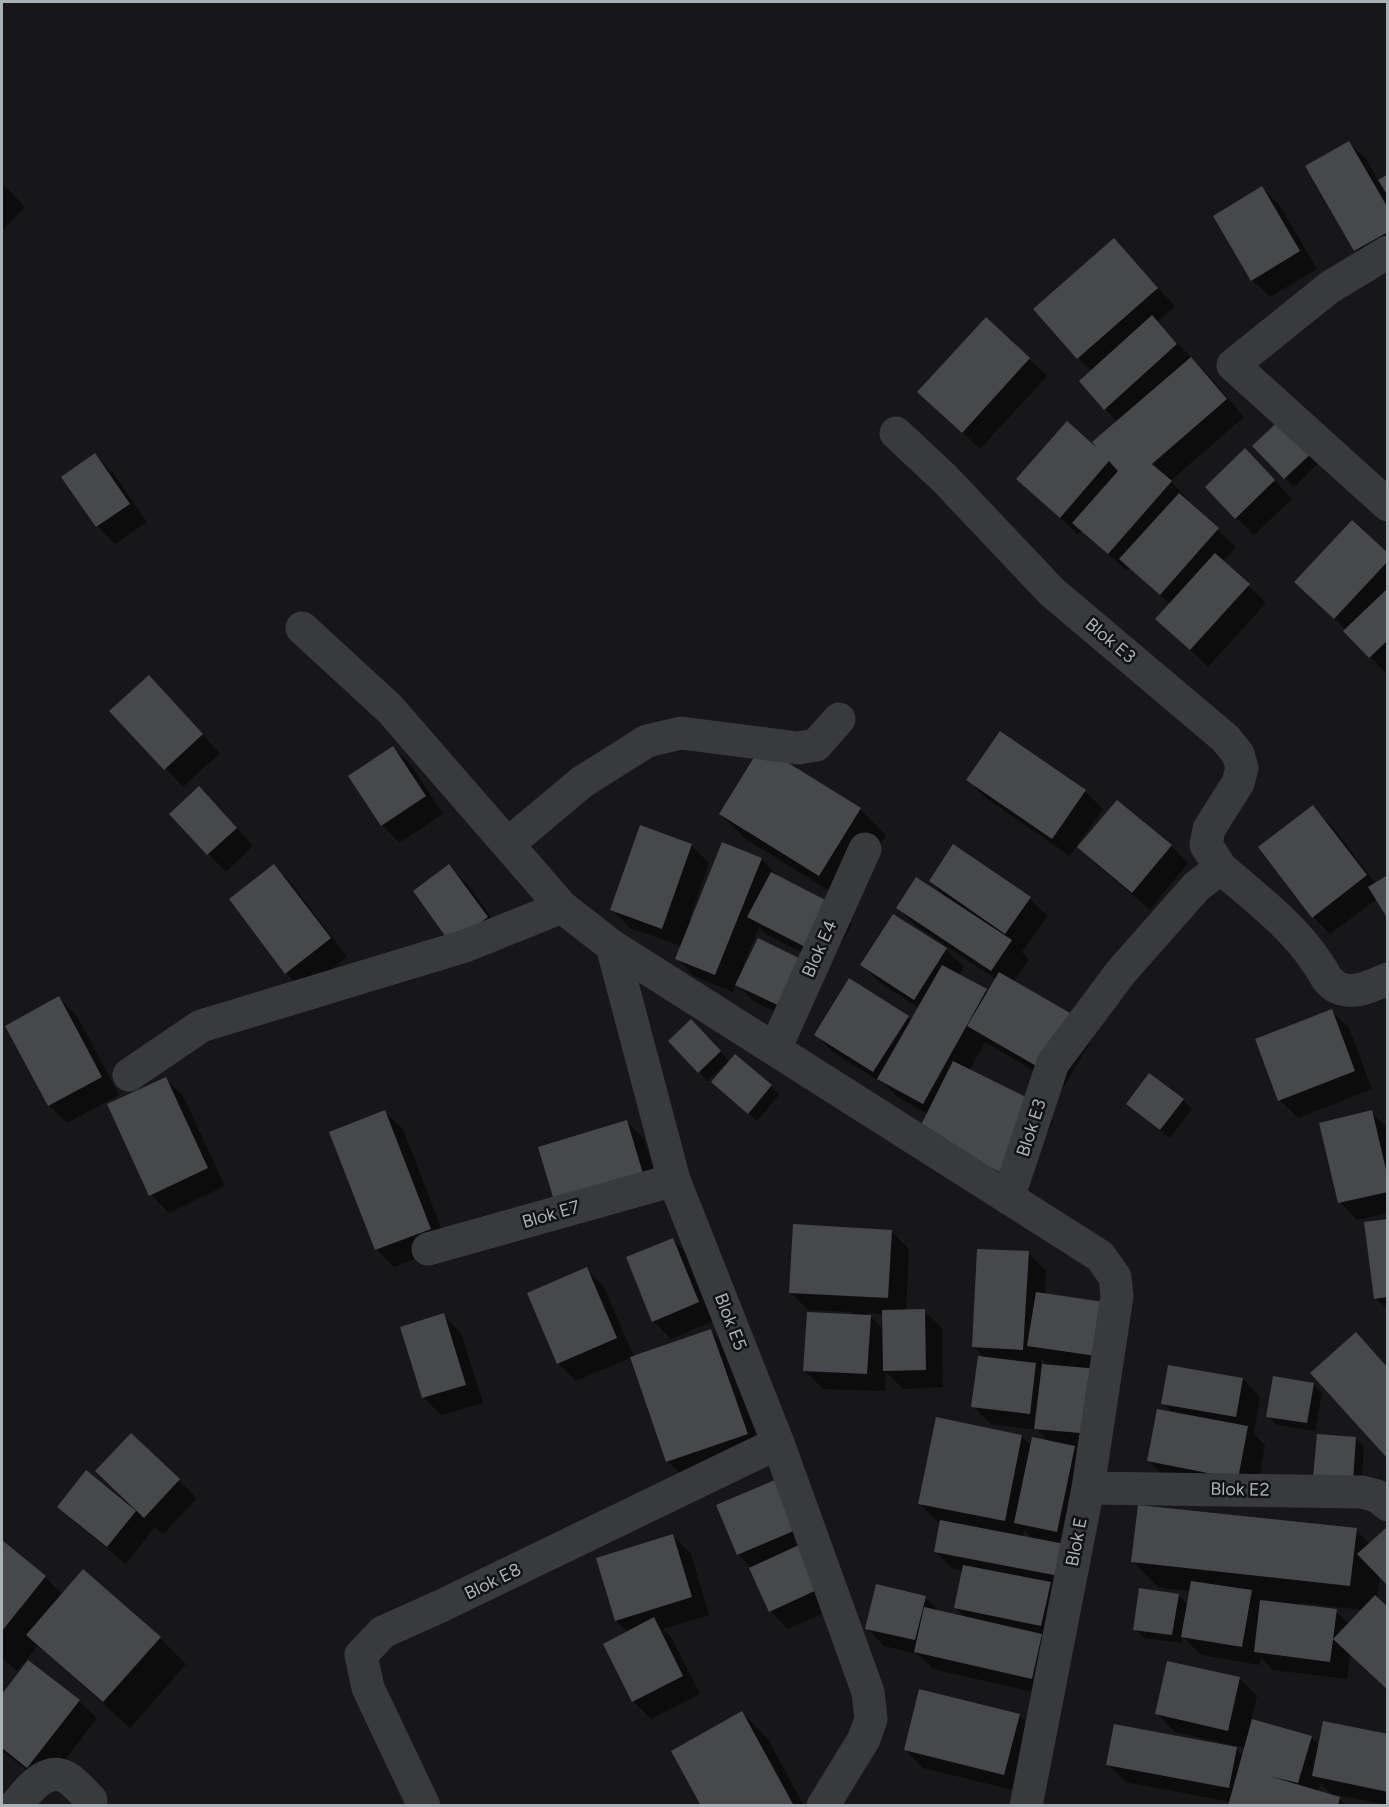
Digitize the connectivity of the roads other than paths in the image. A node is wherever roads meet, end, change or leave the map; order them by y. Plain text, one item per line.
1 (1388, 252) edge
2 (896, 433) dead end
3 (1388, 505) edge
4 (302, 628) dead end
5 (839, 719) dead end
6 (508, 844) junction
7 (865, 849) dead end
8 (1221, 868) junction
9 (562, 907) junction
10 (612, 946) junction
11 (1388, 979) edge
12 (775, 1049) junction
13 (129, 1075) dead end
14 (674, 1180) junction
15 (1008, 1198) junction
16 (428, 1249) dead end
17 (777, 1443) junction
18 (1088, 1488) junction
19 (1388, 1505) edge
20 (91, 1800) dead end
21 (15, 1806) edge
22 (424, 1806) edge
23 (823, 1806) edge
24 (1026, 1806) edge

1 - 3 street
2 - 8 street, Blok E3
4 - 6 street
5 - 6 street
6 - 9 street
7 - 12 street, Blok E4
8 - 11 street, Blok E3
8 - 15 street, Blok E3
9 - 10 street
9 - 13 street
10 - 12 street
10 - 14 street, Blok E5
12 - 15 street
14 - 16 street, Blok E7
14 - 17 street, Blok E5
15 - 18 street, Blok E
17 - 22 street, Blok E8
17 - 23 street, Blok E5
18 - 19 street, Blok E2
18 - 24 street, Blok E
20 - 21 street

